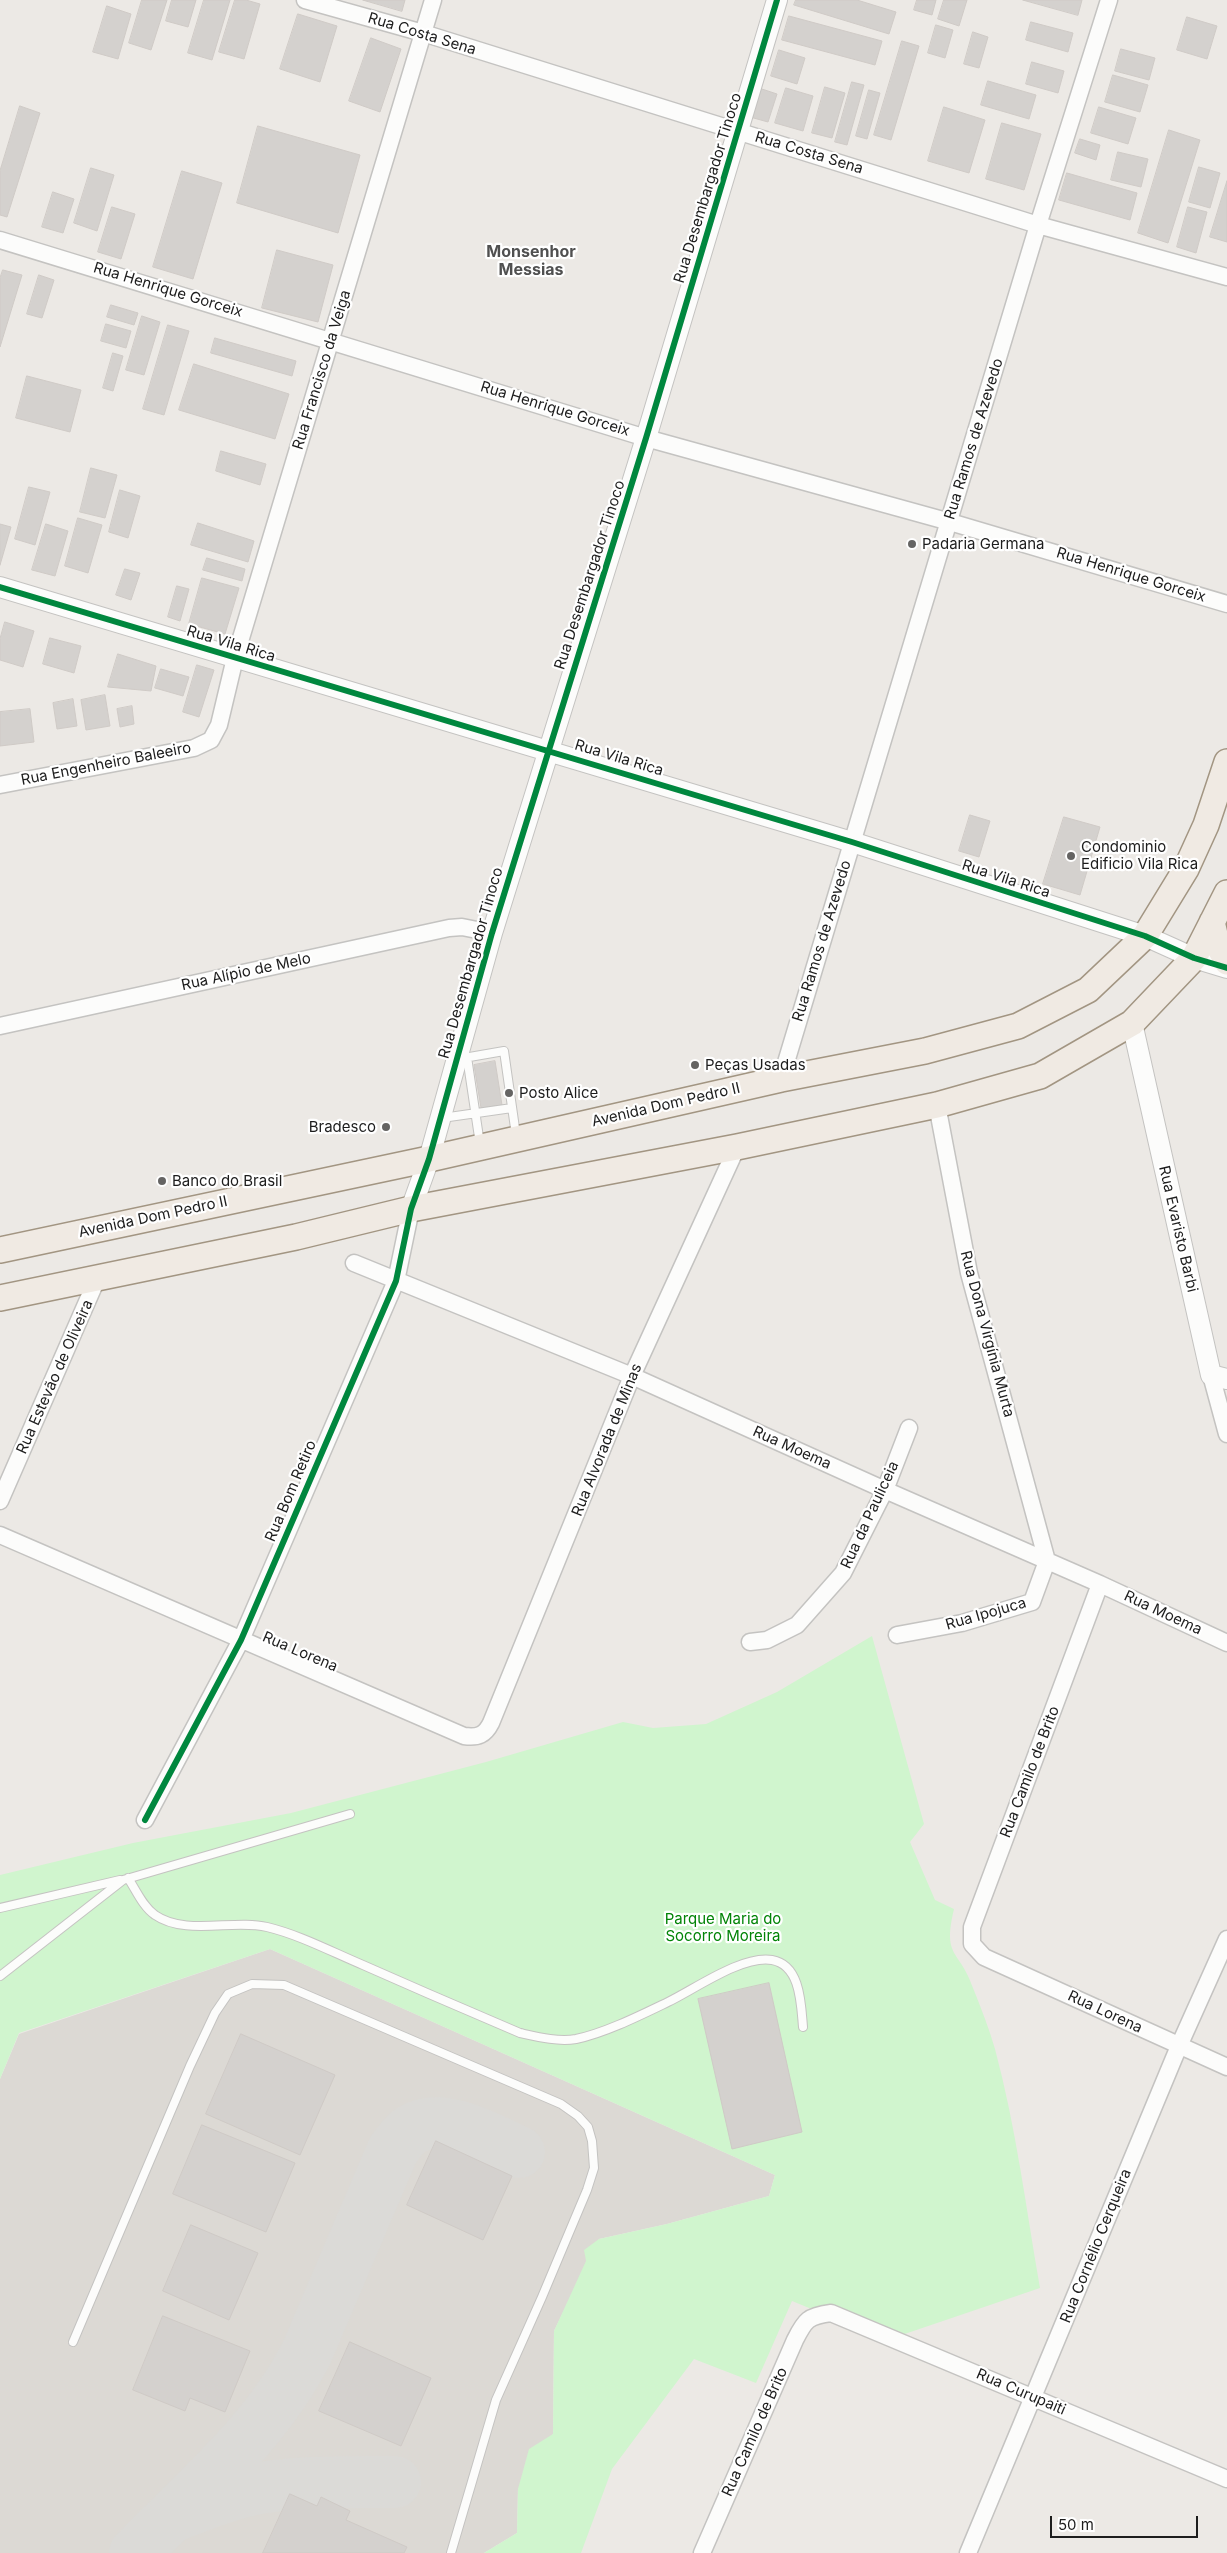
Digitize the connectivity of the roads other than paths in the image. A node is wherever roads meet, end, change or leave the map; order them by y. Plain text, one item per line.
1 (305, 0) edge
2 (433, 0) edge
3 (777, 0) edge
4 (1108, 0) edge
5 (423, 33) junction
6 (738, 132) junction
7 (1038, 225) junction
8 (0, 240) edge
9 (1227, 278) edge
10 (331, 340) junction
11 (646, 438) junction
12 (950, 522) junction
13 (0, 587) edge
14 (1227, 604) edge
15 (235, 658) junction
16 (211, 740) joint
17 (548, 750) junction
18 (1227, 762) edge
19 (0, 785) edge
20 (852, 842) junction
21 (1227, 893) edge
22 (1212, 922) junction
23 (492, 933) junction
24 (1144, 936) junction
25 (1194, 958) junction
26 (1227, 962) edge
27 (1227, 968) edge
28 (1132, 1023) junction
29 (0, 1026) edge
30 (461, 1058) junction
31 (780, 1079) junction
32 (937, 1105) junction
33 (512, 1108) junction
34 (475, 1113) junction
35 (440, 1118) junction
36 (516, 1139) junction
37 (480, 1147) junction
38 (736, 1147) junction
39 (429, 1159) junction
40 (411, 1209) junction
41 (0, 1250) edge
42 (354, 1263) dead end
43 (97, 1279) junction
44 (396, 1281) junction
45 (0, 1298) edge
46 (632, 1376) junction
47 (1219, 1377) edge
48 (909, 1428) dead end
49 (1227, 1434) edge
50 (885, 1490) junction
51 (0, 1502) edge
52 (0, 1535) edge
53 (1047, 1561) junction
54 (1100, 1584) junction
55 (897, 1635) dead end
56 (240, 1640) junction
57 (750, 1642) dead end
58 (1227, 1643) edge
59 (482, 1735) joint
60 (350, 1814) dead end
61 (145, 1820) dead end
62 (126, 1879) junction
63 (0, 1908) edge
64 (1227, 1939) edge
65 (984, 1957) joint
66 (0, 1976) edge
67 (803, 2027) dead end
68 (1179, 2046) junction
69 (1227, 2067) edge
70 (814, 2315) joint
71 (73, 2342) dead end
72 (1034, 2397) junction
73 (1227, 2479) edge
74 (451, 2553) edge
75 (702, 2553) edge
76 (968, 2553) edge

1 - 5 street, Rua Costa Sena
2 - 5 street, Rua Francisco da Veiga
3 - 6 street, Rua Desembargador Tinoco
4 - 7 street, Rua Ramos de Azevedo
5 - 6 street, Rua Costa Sena
5 - 10 street, Rua Francisco da Veiga
6 - 7 street, Rua Costa Sena
6 - 11 street, Rua Desembargador Tinoco
7 - 9 street, Rua Costa Sena
7 - 12 street, Rua Ramos de Azevedo
8 - 10 street, Rua Henrique Gorceix
10 - 11 street, Rua Henrique Gorceix
10 - 15 street, Rua Francisco da Veiga
11 - 12 street, Rua Henrique Gorceix
11 - 17 street, Rua Desembargador Tinoco
12 - 14 street, Rua Henrique Gorceix
12 - 20 street, Rua Ramos de Azevedo
13 - 15 street, Rua Vila Rica
15 - 16 street, Rua Francisco da Veiga
15 - 17 street, Rua Vila Rica
16 - 19 street, Rua Engenheiro Baleeiro
17 - 20 street, Rua Vila Rica
17 - 23 street, Rua Desembargador Tinoco
18 - 24 main road, Avenida Dom Pedro II
20 - 24 street, Rua Vila Rica
20 - 31 street, Rua Ramos de Azevedo
21 - 22 main road
22 - 25 main road
22 - 26 main road
23 - 29 street, Rua Alípio de Melo
23 - 30 street, Rua Desembargador Tinoco
24 - 25 street, Rua Vila Rica
24 - 31 main road, Avenida Dom Pedro II
25 - 27 street, Rua Vila Rica
25 - 28 main road
28 - 32 main road
28 - 47 street, Rua Evaristo Barbi
30 - 33 lane
30 - 34 lane
30 - 35 street, Rua Desembargador Tinoco
31 - 36 main road, Avenida Dom Pedro II
32 - 38 main road
32 - 53 street, Rua Dona Virgínia Murta
33 - 34 lane
33 - 36 lane
34 - 35 lane
34 - 37 lane
35 - 39 street, Rua Desembargador Tinoco
36 - 37 main road, Avenida Dom Pedro II
37 - 39 main road, Avenida Dom Pedro II
38 - 40 main road
38 - 46 street, Rua Alvorada de Minas
39 - 40 street, Rua Bom Retiro
39 - 41 main road, Avenida Dom Pedro II
40 - 43 main road
40 - 44 street, Rua Bom Retiro
42 - 44 street, Rua Moema
43 - 45 main road
43 - 51 street, Rua Estevão de Oliveira
44 - 46 street, Rua Moema
44 - 56 street, Rua Bom Retiro
46 - 50 street, Rua Moema
46 - 59 street, Rua Alvorada de Minas
47 - 49 street, Rua Evaristo Barbi
48 - 50 street, Rua da Pauliceia
50 - 53 street, Rua Moema
50 - 57 street, Rua da Pauliceia
52 - 56 street, Rua Lorena
53 - 54 street, Rua Moema
53 - 55 street, Rua Ipojuca
54 - 58 street, Rua Moema
54 - 65 street, Rua Camilo de Brito
56 - 59 street, Rua Lorena
56 - 61 street, Rua Bom Retiro
60 - 62 lane
62 - 63 lane
62 - 66 lane
62 - 67 lane
64 - 68 street, Rua Cornélio Cerqueira
65 - 68 street, Rua Lorena
68 - 69 street, Rua Lorena
68 - 72 street, Rua Cornélio Cerqueira
70 - 72 street, Rua Curupaiti
70 - 75 street, Rua Camilo de Brito
71 - 74 lane
72 - 73 street, Rua Curupaiti
72 - 76 street, Rua Cornélio Cerqueira

